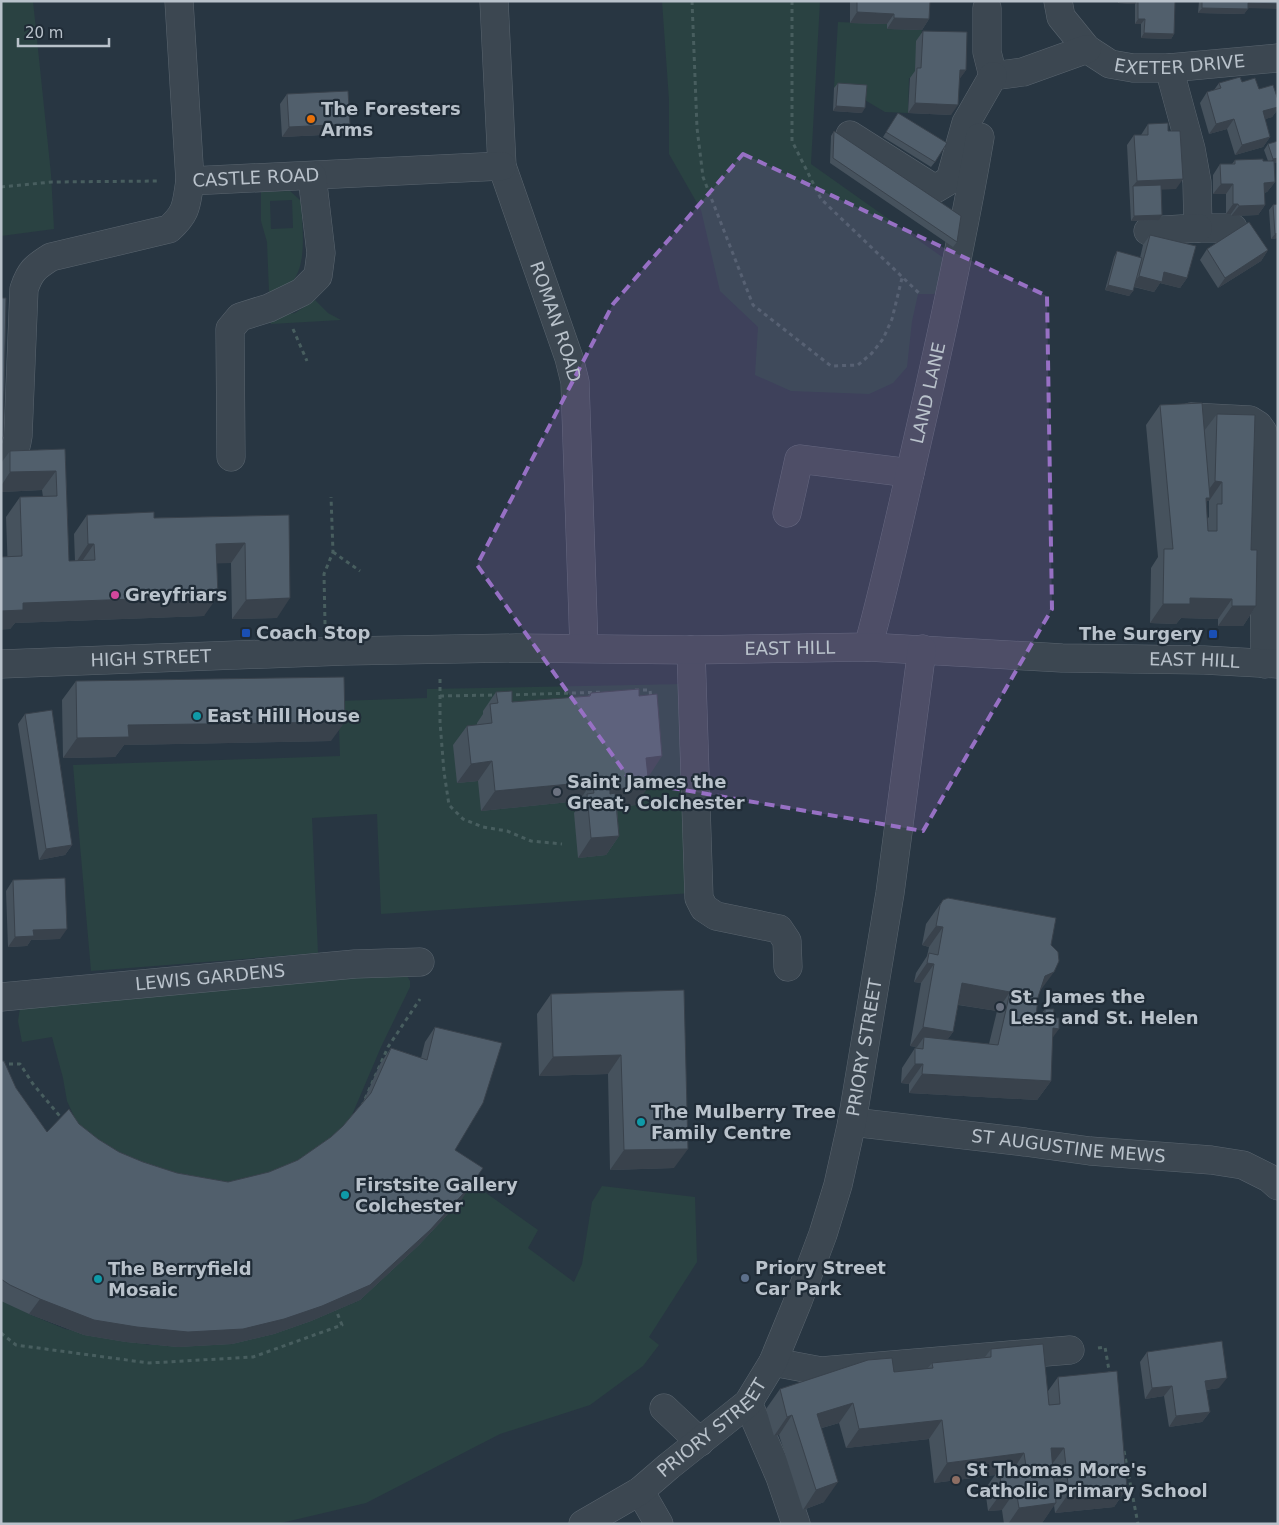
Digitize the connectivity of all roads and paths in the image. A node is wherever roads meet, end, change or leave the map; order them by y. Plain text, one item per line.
1 (179, 1) edge
2 (494, 1) edge
3 (692, 1) edge
4 (792, 1) edge
5 (1058, 1) edge
6 (988, 8) dead end
7 (1086, 49) junction
8 (1278, 58) edge
9 (1169, 68) junction
10 (993, 76) junction
11 (850, 135) dead end
12 (980, 137) dead end
13 (502, 166) junction
14 (312, 176) junction
15 (190, 181) junction
16 (1, 187) edge
17 (1198, 228) junction
18 (1233, 228) dead end
19 (1148, 231) dead end
20 (902, 278) junction
21 (950, 296) junction
22 (1191, 417) edge
23 (231, 457) dead end
24 (1, 463) edge
25 (910, 473) junction
26 (331, 497) dead end
27 (787, 513) dead end
28 (333, 552) junction
29 (360, 571) dead end
30 (868, 647) junction
31 (584, 648) junction
32 (922, 649) junction
33 (691, 650) junction
34 (437, 651) junction
35 (313, 652) junction
36 (1, 664) edge
37 (1271, 664) edge
38 (631, 690) edge
39 (612, 691) edge
40 (490, 695) junction
41 (440, 696) junction
42 (490, 703) edge
43 (651, 705) edge
44 (562, 844) dead end
45 (420, 962) dead end
46 (788, 967) dead end
47 (1, 997) edge
48 (420, 999) dead end
49 (1, 1064) edge
50 (361, 1108) edge
51 (852, 1122) junction
52 (67, 1125) edge
53 (1278, 1186) edge
54 (336, 1310) edge
55 (1, 1333) edge
56 (1070, 1350) joint
57 (773, 1362) junction
58 (1112, 1383) edge
59 (748, 1403) junction
60 (664, 1408) dead end
61 (700, 1442) junction
62 (1123, 1446) edge
63 (640, 1491) junction
64 (583, 1524) edge
65 (659, 1524) edge
66 (796, 1524) edge
67 (1138, 1524) edge

1 - 15 street, CASTLE ROAD
2 - 13 street, ROMAN ROAD
3 - 20 path
4 - 20 path
5 - 7 street, EXETER DRIVE
6 - 10 street
7 - 9 street, EXETER DRIVE
7 - 10 street
8 - 9 street, EXETER DRIVE
9 - 17 street
10 - 11 street
12 - 21 street, LAND LANE
13 - 14 street, CASTLE ROAD
13 - 31 street, ROMAN ROAD
14 - 15 street, CASTLE ROAD
14 - 23 street
15 - 16 path
15 - 24 street
17 - 18 street
17 - 19 street
20 - 21 path
21 - 25 street, LAND LANE
22 - 37 street
25 - 27 street
25 - 30 street, LAND LANE
26 - 28 path
28 - 29 path
28 - 35 path
30 - 32 street, EAST HILL
30 - 33 street, EAST HILL
31 - 33 street, EAST HILL
31 - 34 street, EAST HILL
32 - 37 street, EAST HILL
32 - 51 street, PRIORY STREET
33 - 46 street
34 - 35 street, EAST HILL
34 - 41 path
35 - 36 street, HIGH STREET
38 - 43 path
39 - 40 path
40 - 41 path
40 - 42 path
41 - 44 path
45 - 47 street, LEWIS GARDENS
48 - 50 path
49 - 52 path
51 - 53 street, ST AUGUSTINE MEWS
51 - 57 street, PRIORY STREET
54 - 55 path
56 - 57 street
56 - 58 path
57 - 59 street, PRIORY STREET
59 - 61 street, PRIORY STREET
59 - 66 street
60 - 61 street
61 - 63 street, PRIORY STREET
62 - 67 path
63 - 64 street, PRIORY STREET
63 - 65 street

